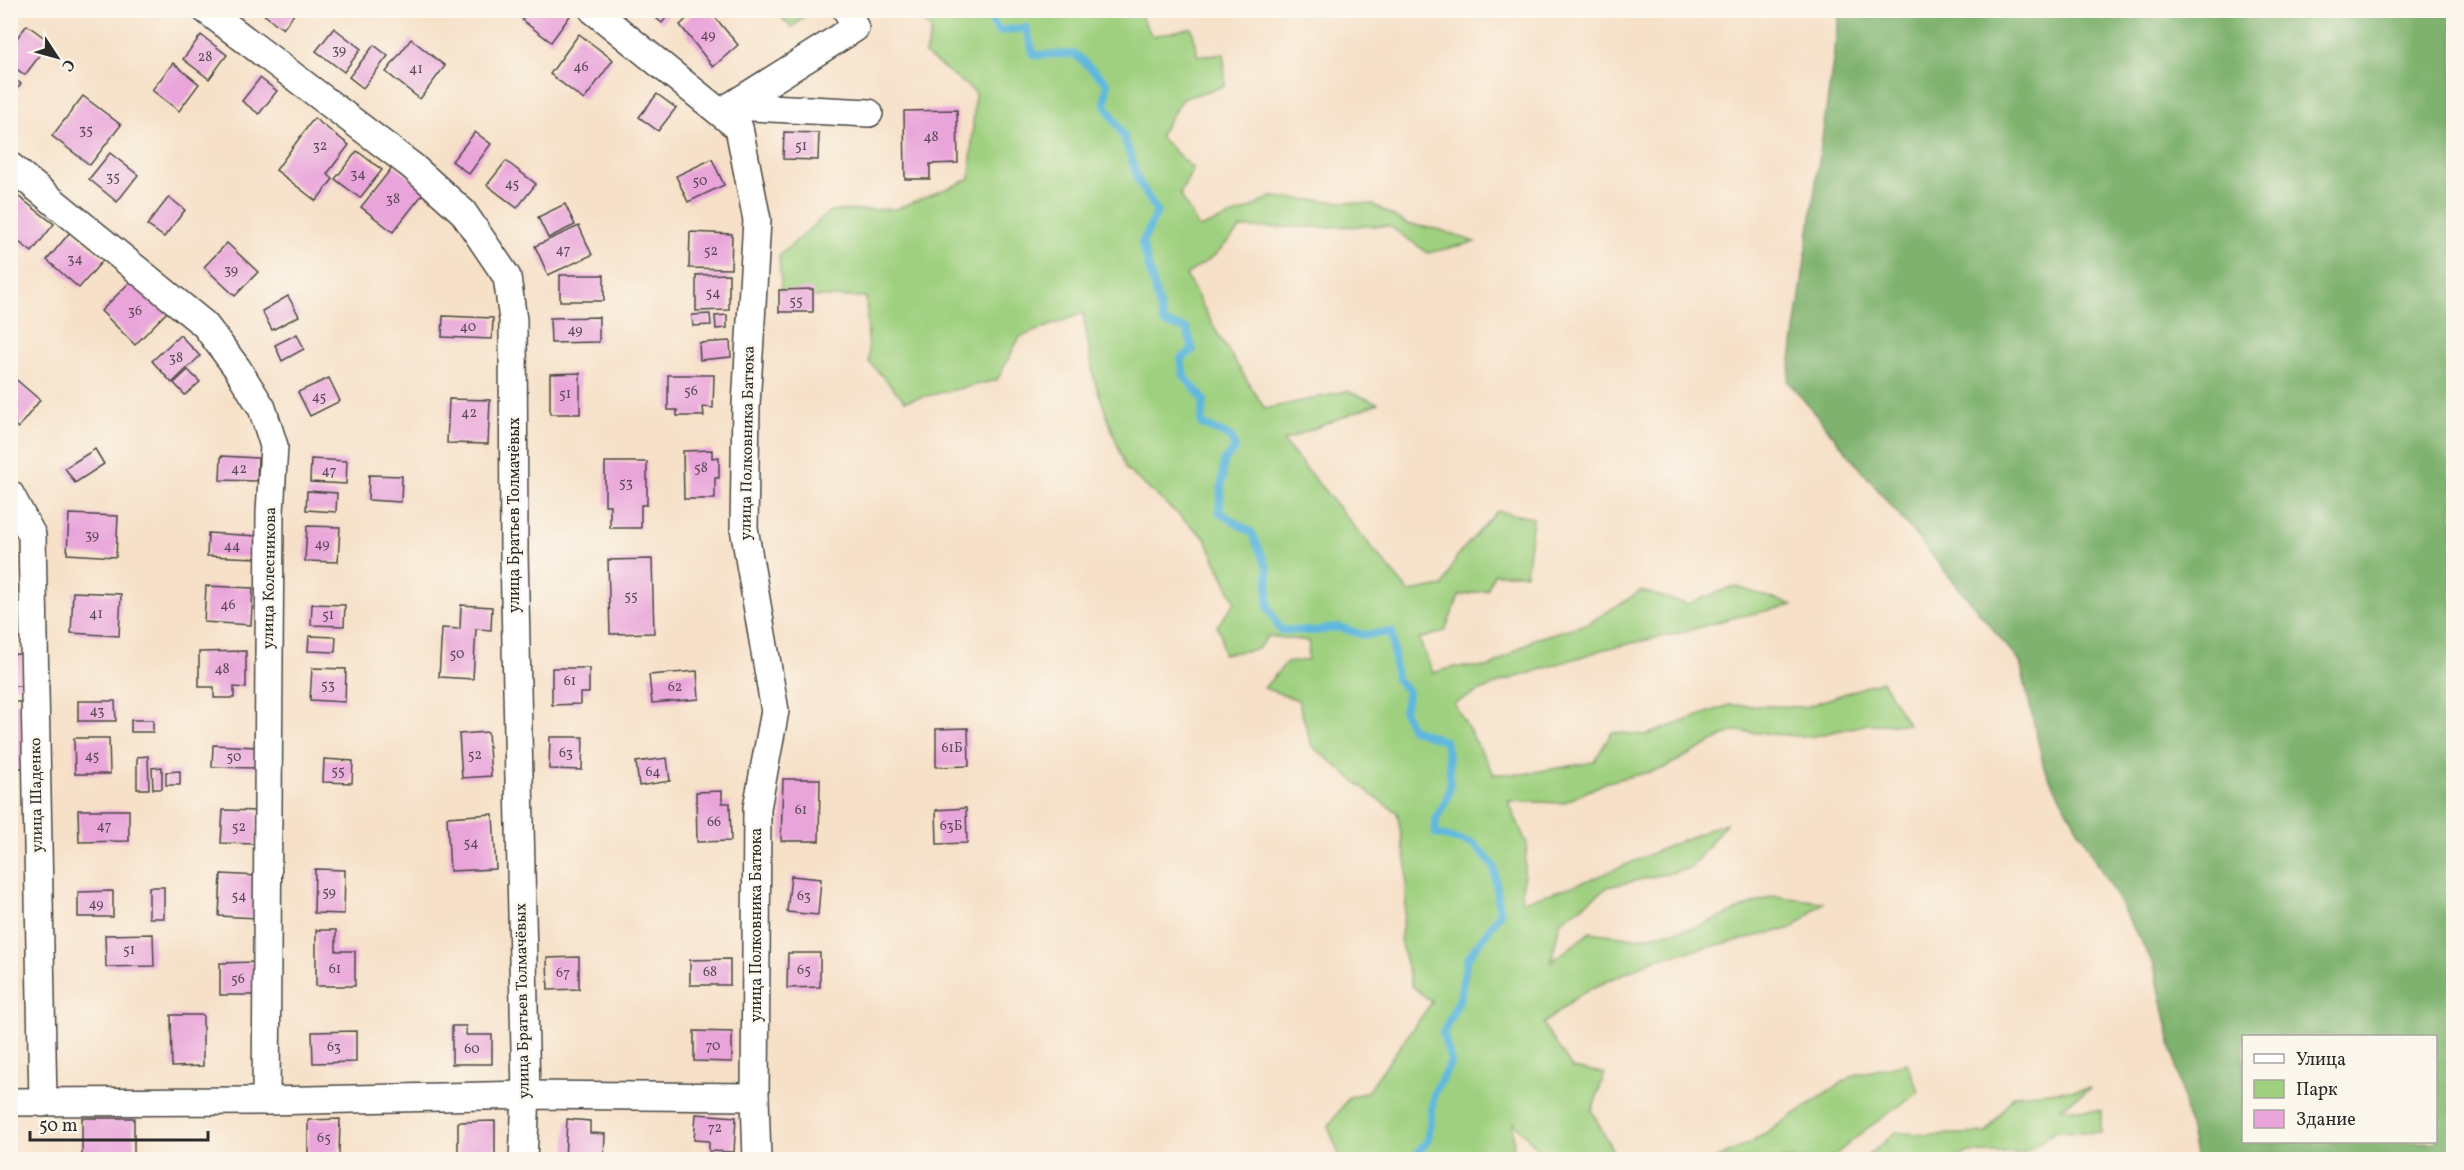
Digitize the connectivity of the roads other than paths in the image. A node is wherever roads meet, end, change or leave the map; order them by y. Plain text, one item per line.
1 (206, 10) edge
2 (593, 10) edge
3 (851, 19) edge
4 (869, 113) dead end
5 (735, 117) junction
6 (10, 166) edge
7 (10, 494) edge
8 (526, 1095) junction
9 (755, 1097) junction
10 (266, 1101) junction
11 (10, 1102) edge
12 (43, 1103) junction
13 (523, 1160) edge
14 (758, 1160) edge

1 - 8 street, улица Братьев Толмачёвых
2 - 5 street
3 - 5 street
4 - 5 street
5 - 9 street, улица Полковника Батюка
6 - 10 street, улица Колесникова
7 - 12 street, улица Шаденко
8 - 9 street
8 - 10 street
8 - 13 street, улица Братьев Толмачёвых
9 - 14 street, улица Полковника Батюка
10 - 12 street
11 - 12 street

